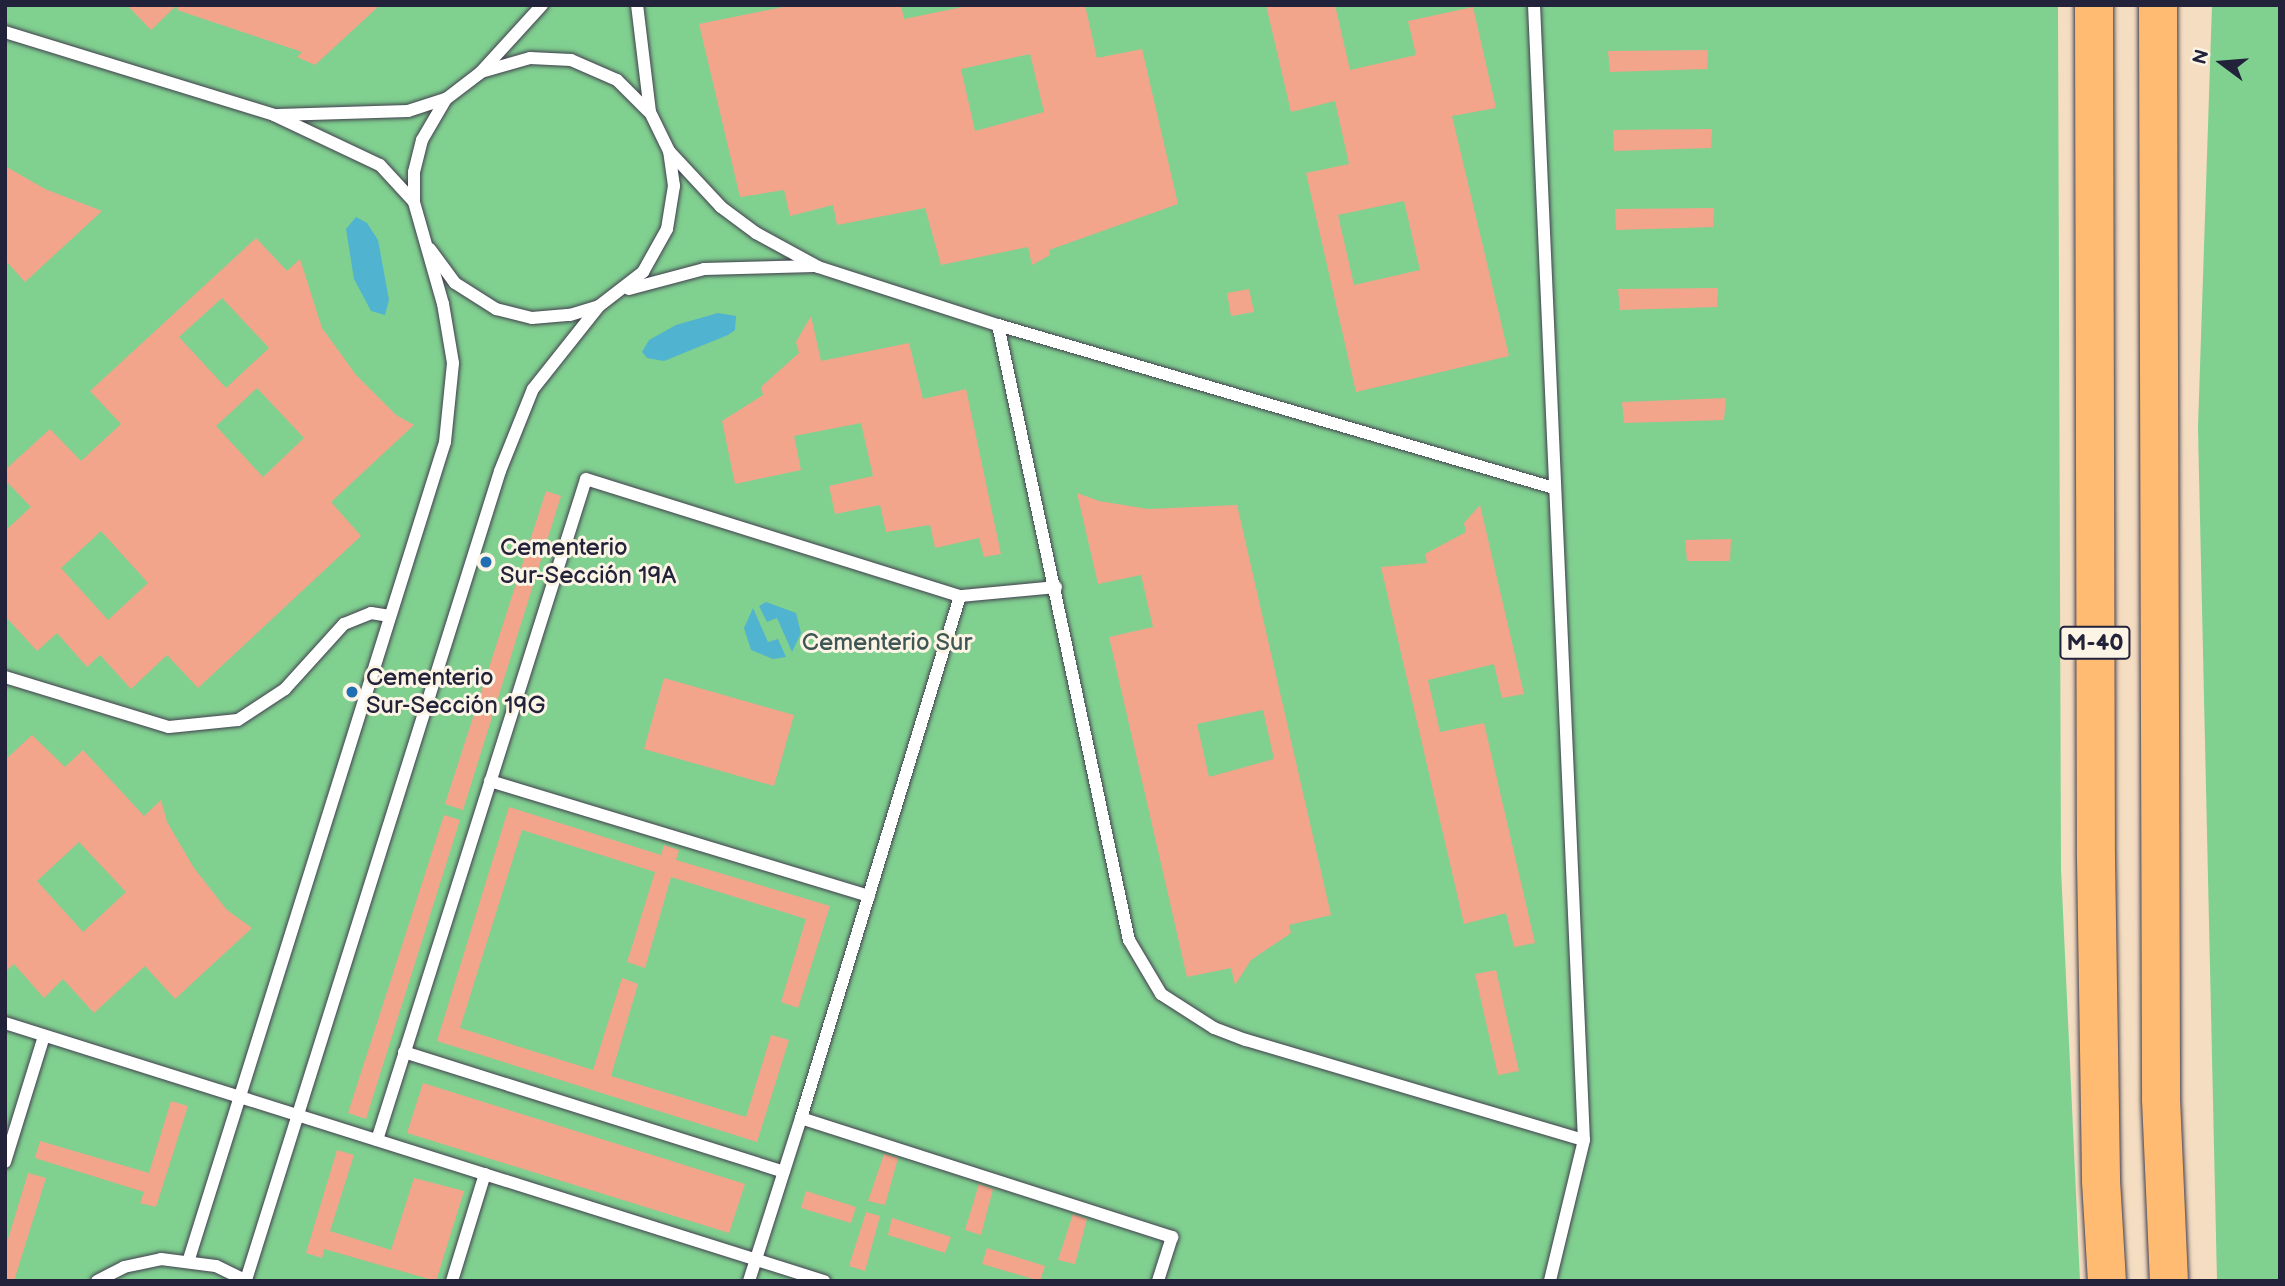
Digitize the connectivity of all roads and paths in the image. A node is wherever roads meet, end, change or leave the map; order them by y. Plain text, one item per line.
1 (542, 5) edge
2 (637, 5) edge
3 (1534, 5) edge
4 (2094, 5) edge
5 (2158, 5) edge
6 (5, 32) edge
7 (480, 73) junction
8 (446, 99) junction
9 (650, 112) junction
10 (274, 115) junction
11 (668, 151) junction
12 (414, 202) junction
13 (424, 240) junction
14 (818, 267) junction
15 (625, 290) junction
16 (599, 306) junction
17 (998, 325) junction
18 (1554, 488) junction
19 (1056, 587) junction
20 (960, 596) junction
21 (390, 616) junction
22 (5, 677) edge
23 (490, 780) junction
24 (869, 896) junction
25 (5, 1024) edge
26 (44, 1036) junction
27 (404, 1052) junction
28 (241, 1098) junction
29 (299, 1116) junction
30 (801, 1118) junction
31 (377, 1140) junction
32 (1584, 1140) junction
33 (5, 1162) edge
34 (784, 1172) junction
35 (485, 1174) junction
36 (189, 1259) junction
37 (756, 1259) junction
38 (246, 1280) edge
39 (97, 1281) edge
40 (452, 1281) edge
41 (749, 1281) edge
42 (824, 1281) edge
43 (1158, 1281) edge
44 (1550, 1281) edge
45 (2107, 1281) edge
46 (2169, 1281) edge

1 - 7 lane
2 - 9 lane
3 - 18 lane
4 - 45 highway, M-40
5 - 46 highway, M-40
6 - 10 lane
7 - 8 lane
7 - 9 lane
8 - 10 lane
8 - 12 lane
9 - 11 lane
10 - 12 lane
11 - 14 lane
11 - 15 lane
12 - 13 lane
13 - 16 lane
13 - 21 lane
14 - 15 lane
14 - 17 lane
15 - 16 lane
16 - 29 lane
17 - 18 lane
17 - 19 lane
18 - 32 lane
19 - 20 lane
19 - 32 lane
20 - 23 lane
20 - 24 lane
21 - 22 lane
21 - 28 lane
23 - 24 lane
23 - 27 lane
24 - 30 lane
25 - 26 lane
26 - 28 lane
26 - 33 lane
27 - 31 lane
27 - 34 lane
28 - 29 lane
28 - 36 lane
29 - 31 lane
29 - 38 lane
30 - 34 lane
30 - 43 lane
31 - 35 lane
32 - 44 lane
34 - 37 lane
35 - 37 lane
35 - 40 lane
36 - 38 lane
36 - 39 lane
37 - 41 lane
37 - 42 lane

